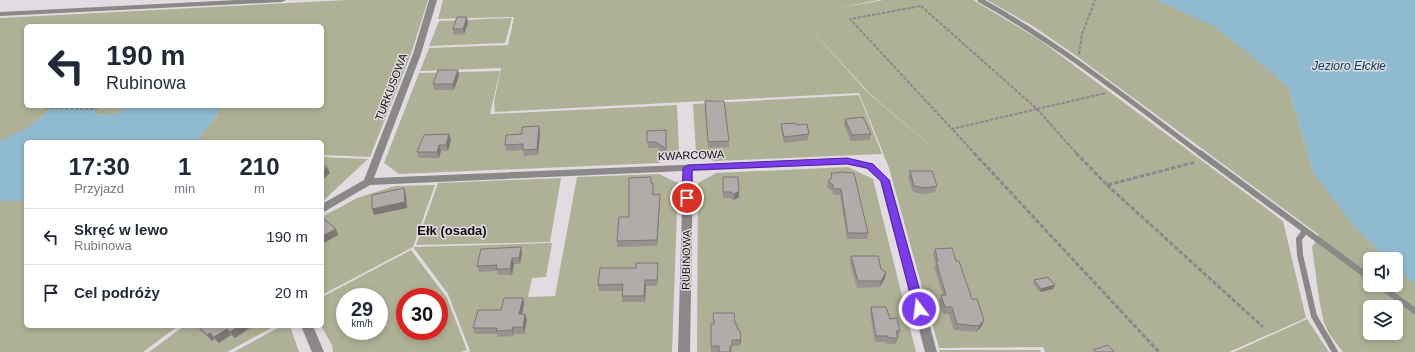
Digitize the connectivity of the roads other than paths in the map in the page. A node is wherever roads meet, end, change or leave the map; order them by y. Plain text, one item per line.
1 (282, 0) edge
2 (433, 0) edge
3 (980, 0) edge
4 (0, 14) edge
5 (688, 168) junction
6 (368, 182) junction
7 (324, 208) edge
8 (1305, 231) junction
9 (1363, 273) edge
10 (1389, 292) edge
11 (1415, 311) edge
12 (308, 328) edge
13 (318, 352) edge
14 (684, 352) edge
15 (931, 352) edge
16 (1335, 352) edge

1 - 4 street
2 - 6 street, TURKUSOWA
3 - 8 lane
5 - 6 street, KWARCOWA
5 - 14 street, RUBINOWA
5 - 15 street, KWARCOWA
6 - 7 street, KWARCOWA
8 - 9 lane
8 - 16 lane
10 - 11 lane
12 - 13 street

